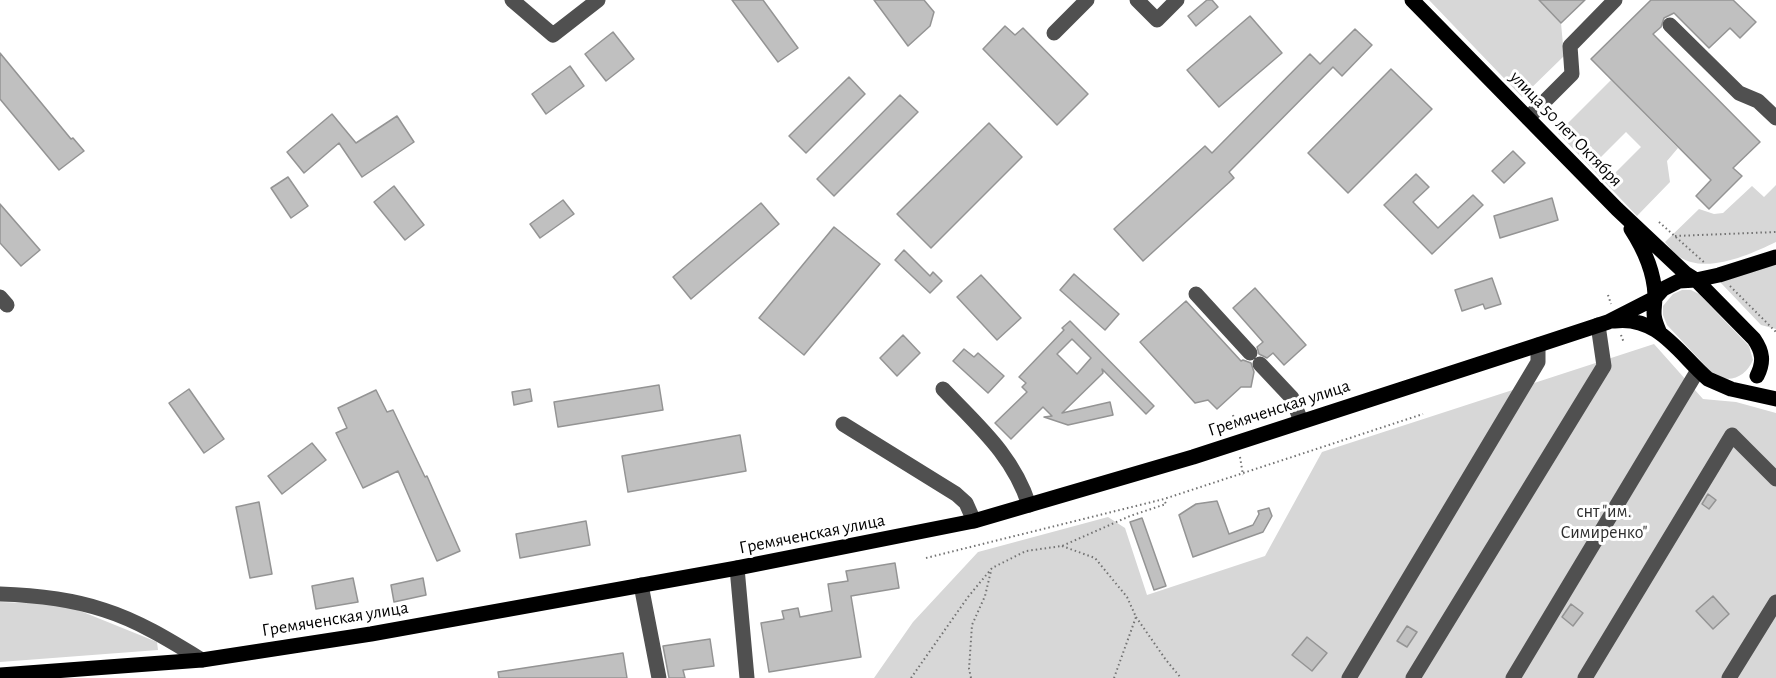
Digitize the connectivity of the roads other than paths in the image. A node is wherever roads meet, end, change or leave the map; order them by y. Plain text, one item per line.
1 (512, 0) edge
2 (598, 0) edge
3 (1087, 0) edge
4 (1137, 0) edge
5 (1177, 0) edge
6 (1412, 0) edge
7 (1615, 0) edge
8 (1670, 25) dead end
9 (1054, 33) dead end
10 (1528, 118) junction
11 (1776, 118) edge
12 (1617, 209) junction
13 (1776, 257) edge
14 (1696, 280) junction
15 (1196, 294) dead end
16 (1655, 298) junction
17 (1603, 323) junction
18 (1659, 331) junction
19 (1754, 339) junction
20 (1538, 345) junction
21 (1775, 358) edge
22 (1698, 370) junction
23 (1757, 376) junction
24 (943, 389) dead end
25 (1731, 389) junction
26 (1776, 399) edge
27 (1301, 421) junction
28 (843, 424) dead end
29 (1776, 479) edge
30 (1029, 505) junction
31 (974, 521) junction
32 (737, 568) junction
33 (641, 585) junction
34 (0, 594) edge
35 (1776, 602) edge
36 (202, 660) junction
37 (100, 674) edge
38 (0, 675) edge
39 (659, 678) edge
40 (747, 678) edge
41 (1349, 678) edge
42 (1413, 678) edge
43 (1513, 678) edge
44 (1585, 678) edge
45 (1729, 678) edge

1 - 2 lane
3 - 9 lane
4 - 5 lane
6 - 10 main road, улица 50 лет Октября
7 - 10 lane
8 - 11 lane
10 - 12 main road, улица 50 лет Октября
12 - 14 main road, улица 50 лет Октября
12 - 16 main road
13 - 14 main road
14 - 16 main road
14 - 19 main road, улица 50 лет Октября
15 - 27 lane
16 - 17 main road
16 - 18 main road
17 - 18 main road
17 - 20 main road, Гремяченская улица
17 - 42 lane
18 - 22 main road
19 - 21 main road
19 - 23 main road
20 - 27 main road, Гремяченская улица
20 - 41 lane
21 - 23 main road
22 - 25 main road
22 - 43 lane
23 - 25 main road
24 - 30 lane
25 - 26 main road
27 - 30 main road, Гремяченская улица
28 - 31 lane
29 - 44 lane
30 - 31 main road, Гремяченская улица
31 - 32 main road, Гремяченская улица
32 - 33 main road, Гремяченская улица
32 - 40 lane
33 - 36 main road, Гремяченская улица
33 - 39 lane
34 - 36 lane
35 - 45 lane
36 - 37 main road, Гремяченская улица
37 - 38 main road, Гремяченская улица

